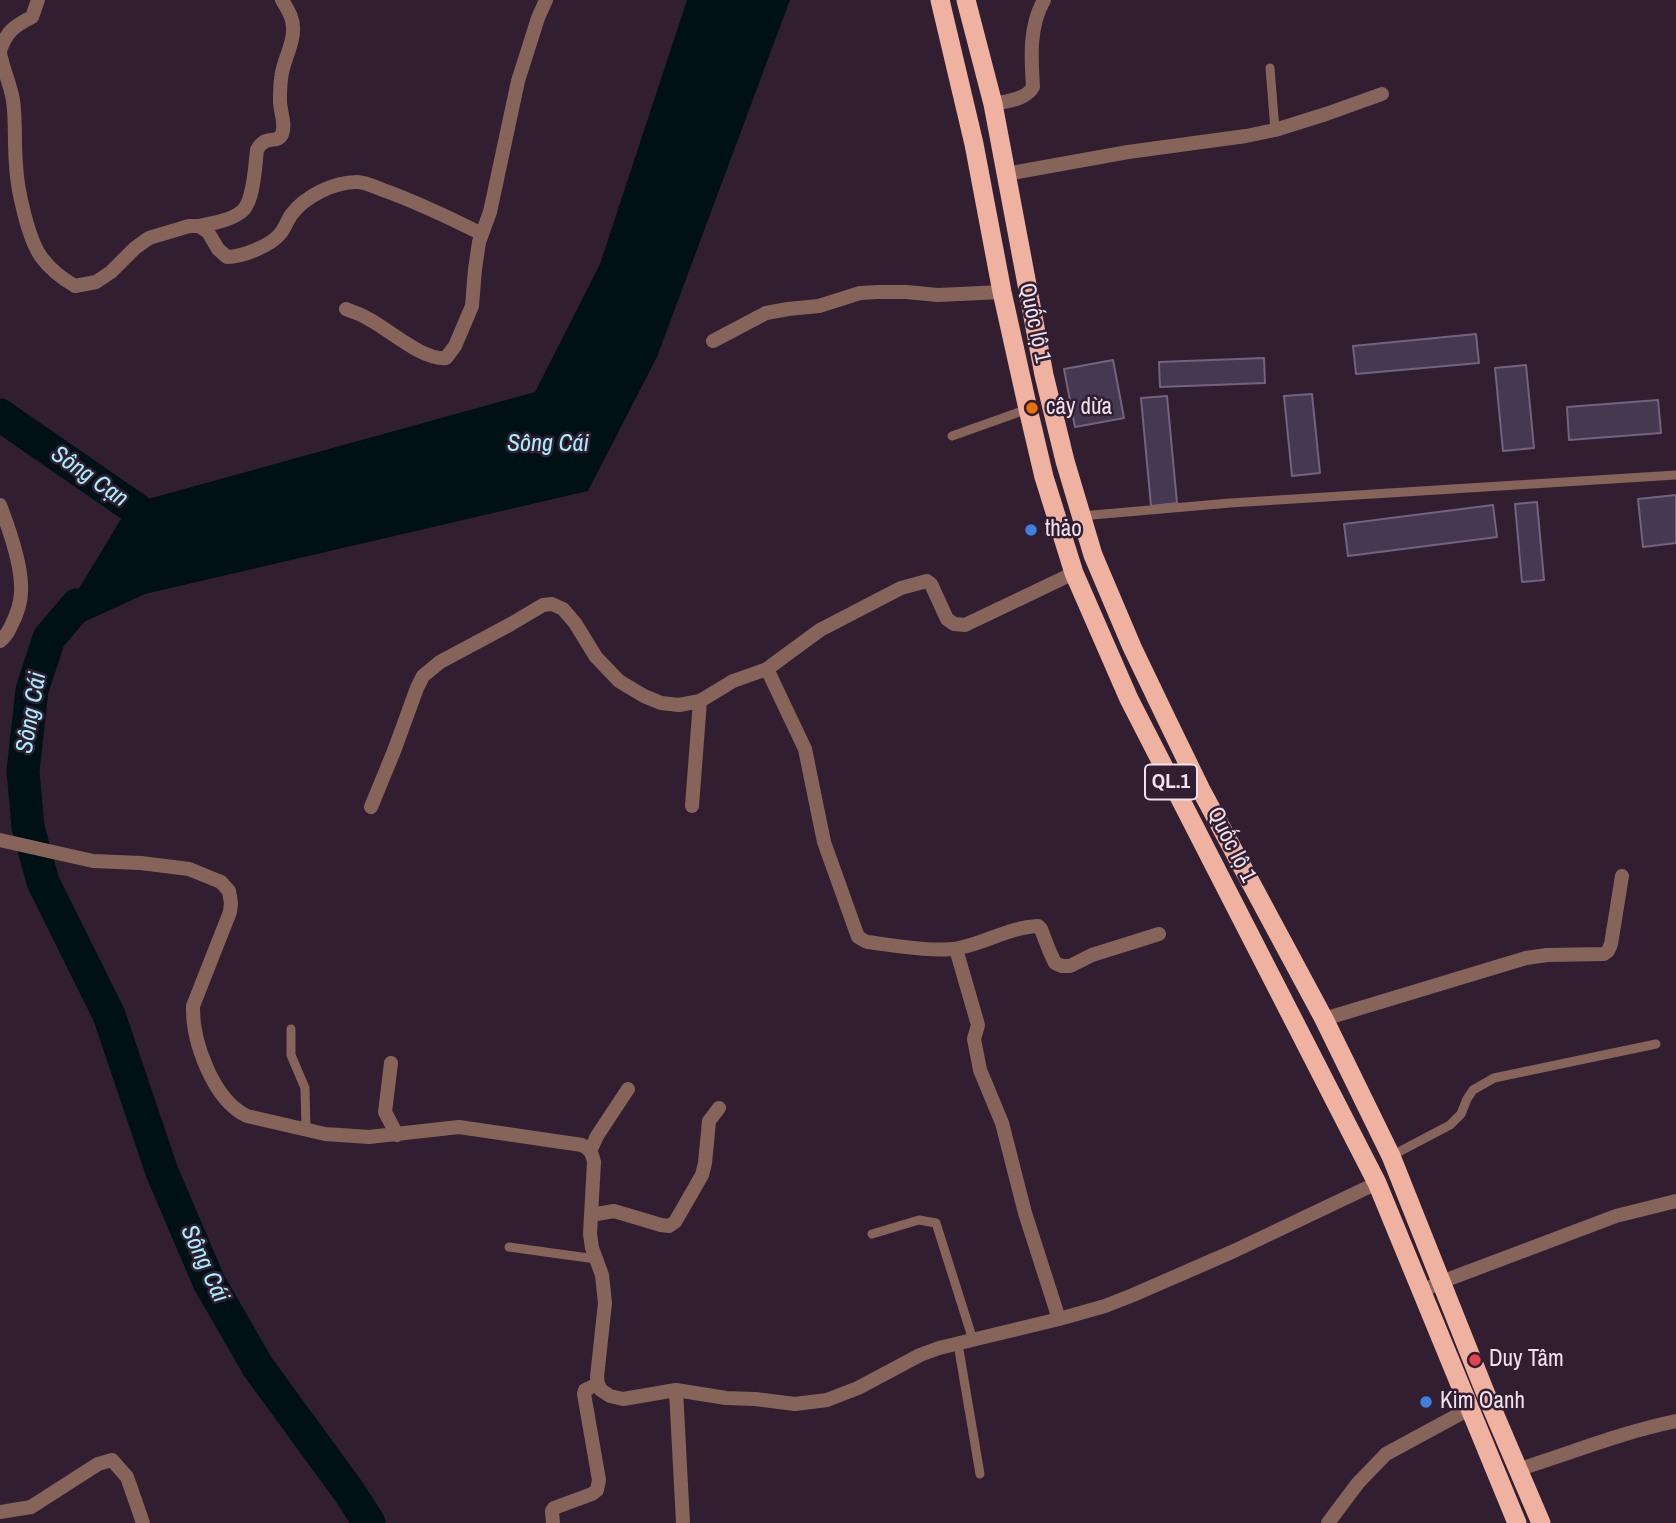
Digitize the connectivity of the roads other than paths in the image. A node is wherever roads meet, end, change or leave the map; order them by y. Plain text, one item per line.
1 (37, 0) edge
2 (282, 0) edge
3 (546, 0) edge
4 (940, 0) edge
5 (966, 0) edge
6 (1044, 0) edge
7 (0, 52) edge
8 (1270, 68) dead end
9 (1382, 94) dead end
10 (993, 104) junction
11 (1275, 130) junction
12 (1006, 174) junction
13 (199, 226) junction
14 (482, 233) junction
15 (1002, 292) junction
16 (346, 309) dead end
17 (713, 341) dead end
18 (1028, 409) junction
19 (952, 436) dead end
20 (1676, 475) edge
21 (0, 505) edge
22 (1081, 516) junction
23 (1074, 573) junction
24 (0, 641) edge
25 (767, 669) junction
26 (700, 701) junction
27 (692, 806) dead end
28 (371, 807) dead end
29 (0, 840) edge
30 (1622, 876) dead end
31 (1159, 934) dead end
32 (956, 949) junction
33 (1324, 1019) junction
34 (291, 1029) dead end
35 (1656, 1044) dead end
36 (391, 1063) dead end
37 (628, 1089) dead end
38 (719, 1108) dead end
39 (306, 1130) junction
40 (397, 1135) junction
41 (590, 1150) junction
42 (1391, 1156) junction
43 (1377, 1183) junction
44 (1676, 1201) edge
45 (591, 1215) junction
46 (872, 1234) dead end
47 (509, 1247) dead end
48 (596, 1259) junction
49 (1441, 1282) junction
50 (1422, 1291) junction
51 (1059, 1319) junction
52 (973, 1340) junction
53 (958, 1344) junction
54 (598, 1384) junction
55 (676, 1390) junction
56 (1469, 1409) junction
57 (1676, 1421) edge
58 (1518, 1469) junction
59 (980, 1474) dead end
60 (0, 1512) edge
61 (143, 1523) edge
62 (553, 1523) edge
63 (683, 1523) edge
64 (1328, 1523) edge
65 (1517, 1523) edge
66 (1541, 1523) edge

1 - 7 street
2 - 13 street
3 - 14 street
4 - 15 highway, Quốc lộ 1 / QL.1
5 - 10 highway, Quốc lộ 1 / QL.1
6 - 10 street
7 - 13 street
8 - 11 lane
9 - 11 street
10 - 12 highway, Quốc lộ 1 / QL.1
11 - 12 street
12 - 22 highway, Quốc lộ 1 / QL.1
13 - 14 street
14 - 16 street
15 - 17 street
15 - 18 highway, Quốc lộ 1 / QL.1
18 - 19 lane
18 - 23 highway, Quốc lộ 1 / QL.1
20 - 22 lane
21 - 24 street
22 - 33 highway, Quốc lộ 1 / QL.1
23 - 25 street
23 - 43 highway, Quốc lộ 1 / QL.1
25 - 26 street
25 - 32 street
26 - 27 street
26 - 28 street
29 - 39 street
30 - 33 street
31 - 32 street
32 - 51 street
33 - 42 highway, Quốc lộ 1 / QL.1
34 - 39 lane
35 - 42 lane
36 - 40 street
37 - 41 street
38 - 45 street
39 - 40 street
40 - 41 street
41 - 45 street
42 - 49 highway, Quốc lộ 1 / QL.1
43 - 50 highway, Quốc lộ 1 / QL.1
43 - 51 street
44 - 49 street
45 - 48 street
46 - 52 lane
47 - 48 lane
48 - 54 street
49 - 50 street
49 - 58 highway, Quốc lộ 1 / QL.1
50 - 56 highway, Quốc lộ 1 / QL.1
51 - 52 street
52 - 53 street
53 - 55 street
53 - 59 lane
54 - 55 street
54 - 62 street
55 - 63 street
56 - 64 street
56 - 65 highway, Quốc lộ 1 / QL.1
57 - 58 street
58 - 66 highway, Quốc lộ 1 / QL.1
60 - 61 street

